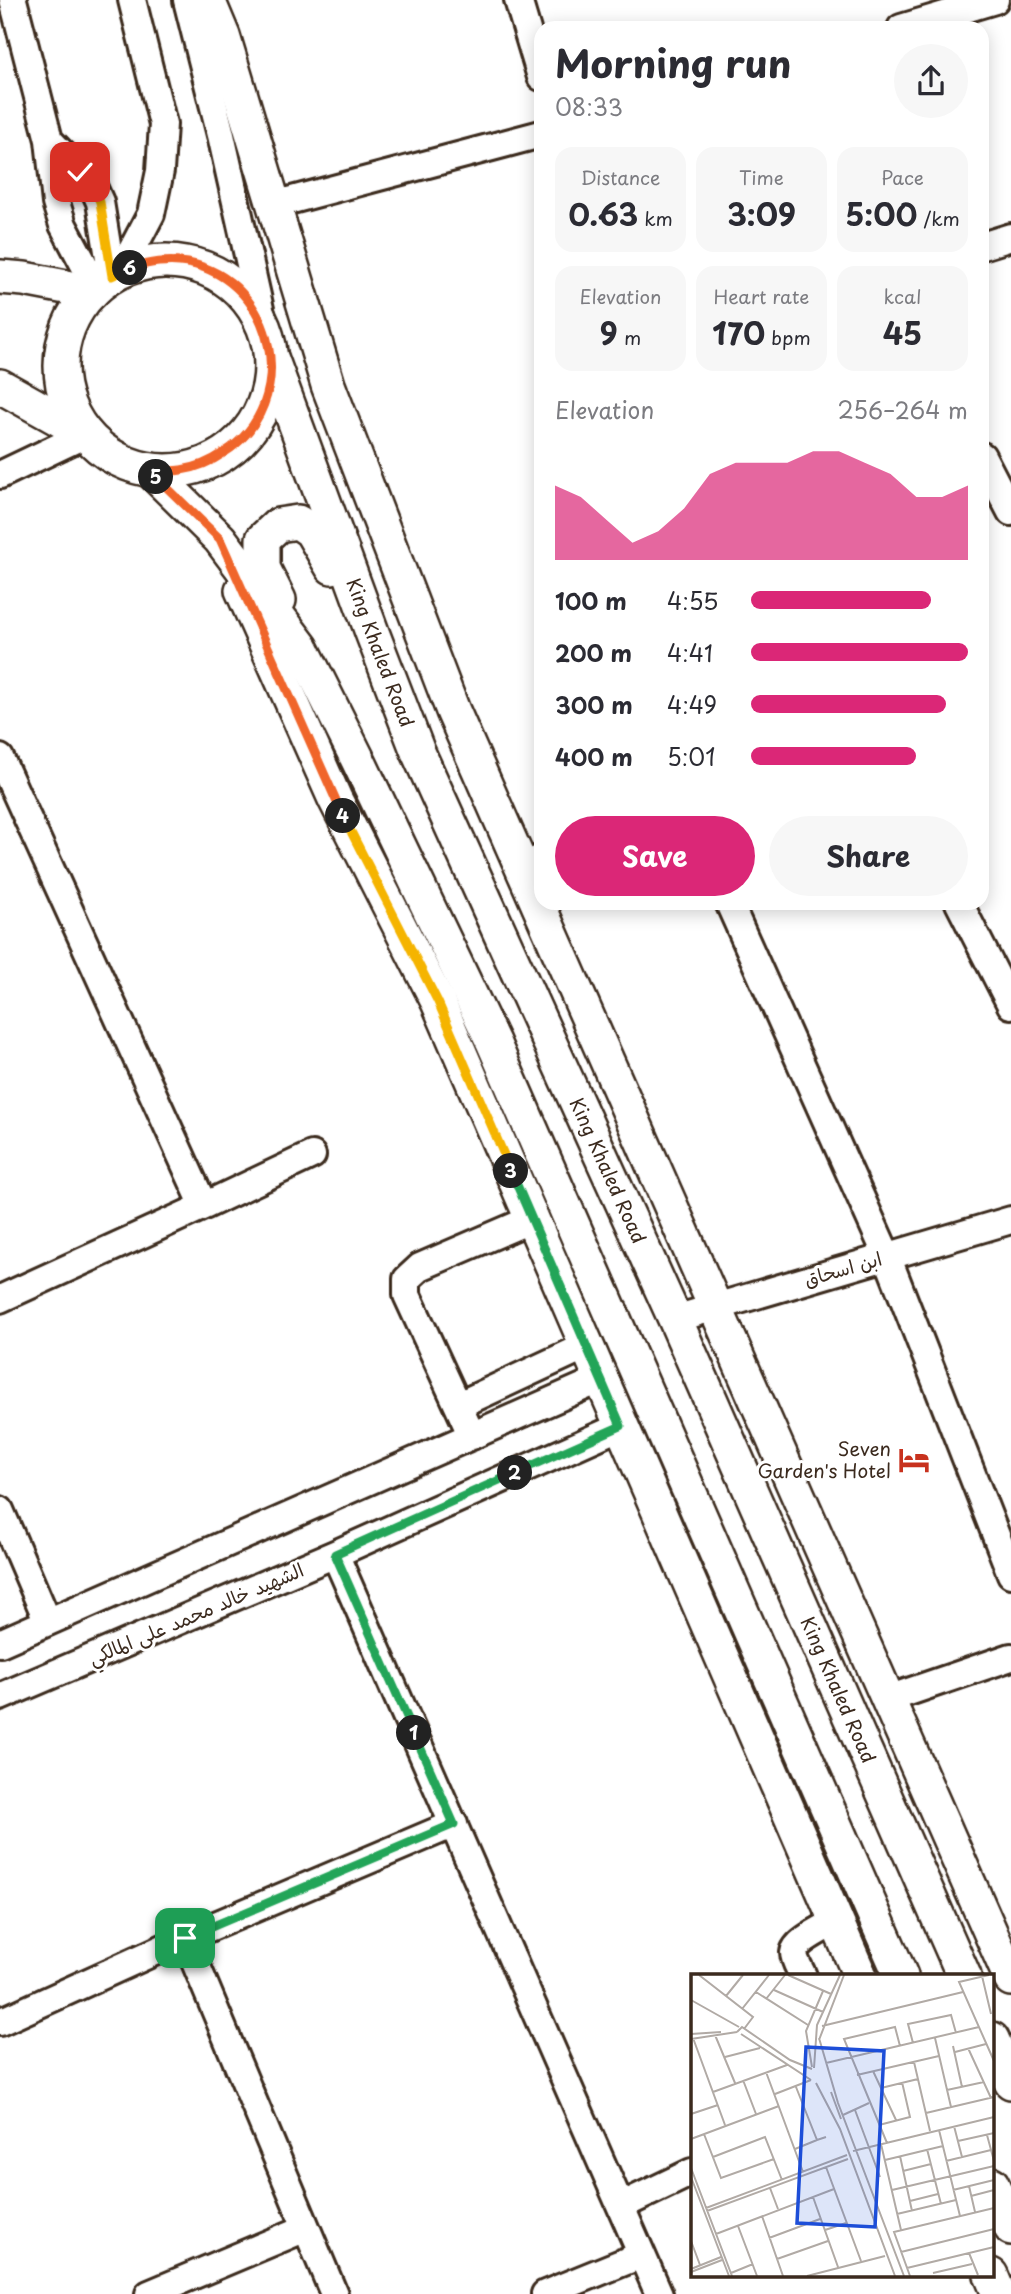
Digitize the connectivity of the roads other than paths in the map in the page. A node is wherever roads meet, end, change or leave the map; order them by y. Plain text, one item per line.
1 (13, 0) edge
2 (132, 0) edge
3 (187, 0) edge
4 (208, 0) edge
5 (518, 0) edge
6 (995, 0) edge
7 (924, 21) edge
8 (534, 54) edge
9 (534, 136) edge
10 (49, 140) junction
11 (273, 205) junction
12 (1011, 237) edge
13 (989, 244) edge
14 (0, 277) edge
15 (105, 282) junction
16 (264, 327) junction
17 (272, 360) junction
18 (0, 386) edge
19 (86, 434) junction
20 (989, 464) edge
21 (149, 470) junction
22 (0, 475) edge
23 (1003, 480) edge
24 (1011, 512) edge
25 (220, 539) junction
26 (373, 635) junction
27 (302, 648) junction
28 (0, 758) edge
29 (531, 863) edge
30 (551, 910) edge
31 (732, 910) edge
32 (964, 910) edge
33 (1003, 970) edge
34 (1011, 1005) edge
35 (312, 1155) dead end
36 (204, 1206) junction
37 (532, 1219) junction
38 (1011, 1220) edge
39 (887, 1256) junction
40 (0, 1299) edge
41 (717, 1306) junction
42 (675, 1319) junction
43 (586, 1346) junction
44 (601, 1379) junction
45 (458, 1405) junction
46 (621, 1426) junction
47 (472, 1436) junction
48 (0, 1510) edge
49 (335, 1554) junction
50 (1011, 1574) edge
51 (48, 1622) junction
52 (0, 1643) edge
53 (1011, 1657) edge
54 (0, 1697) edge
55 (888, 1699) junction
56 (454, 1824) junction
57 (836, 1921) junction
58 (185, 1938) junction
59 (802, 1974) edge
60 (859, 1974) edge
61 (900, 1974) edge
62 (963, 1974) edge
63 (1011, 1979) edge
64 (0, 2022) edge
65 (993, 2041) edge
66 (1011, 2082) edge
67 (691, 2172) edge
68 (993, 2185) edge
69 (621, 2206) junction
70 (306, 2228) junction
71 (1011, 2228) edge
72 (642, 2255) junction
73 (991, 2276) edge
74 (149, 2294) edge
75 (334, 2294) edge
76 (545, 2294) edge
77 (659, 2294) edge
78 (999, 2294) edge

1 - 10 street
2 - 15 street
3 - 16 street
4 - 11 main road
5 - 8 street
6 - 7 street
9 - 11 street
10 - 15 street
10 - 15 street
11 - 29 main road
12 - 13 street
14 - 15 main road
15 - 16 main road
15 - 19 main road
16 - 17 main road
17 - 21 main road
17 - 26 main road, King Khaled Road
18 - 19 main road
19 - 21 main road
19 - 22 street
20 - 23 street
21 - 25 main road
23 - 24 street
25 - 27 main road
25 - 37 main road
26 - 27 main road
26 - 42 main road, King Khaled Road
27 - 61 main road
28 - 36 street
30 - 41 main road
31 - 39 street
32 - 33 street
33 - 34 street
35 - 36 street
36 - 40 street
37 - 43 main road
37 - 45 street
38 - 39 street, ابن اسحاق
39 - 41 street, ابن اسحاق
39 - 50 street
41 - 42 street, ابن اسحاق
41 - 55 main road
42 - 62 main road, King Khaled Road
43 - 44 main road
43 - 45 street
44 - 46 main road
44 - 47 street
45 - 47 street
46 - 49 street, الشهيد خالد محمد على المالكي
46 - 57 main road
47 - 51 street
48 - 51 street
49 - 54 street, الشهيد خالد محمد على المالكي
49 - 56 street
51 - 52 street
53 - 55 street
55 - 63 main road
56 - 58 street
56 - 69 street
57 - 59 street
57 - 60 main road
58 - 64 street
58 - 70 street
65 - 66 main road
67 - 69 street
68 - 71 main road
69 - 72 street
70 - 74 street
70 - 75 street
72 - 76 street
72 - 77 street
73 - 78 main road

